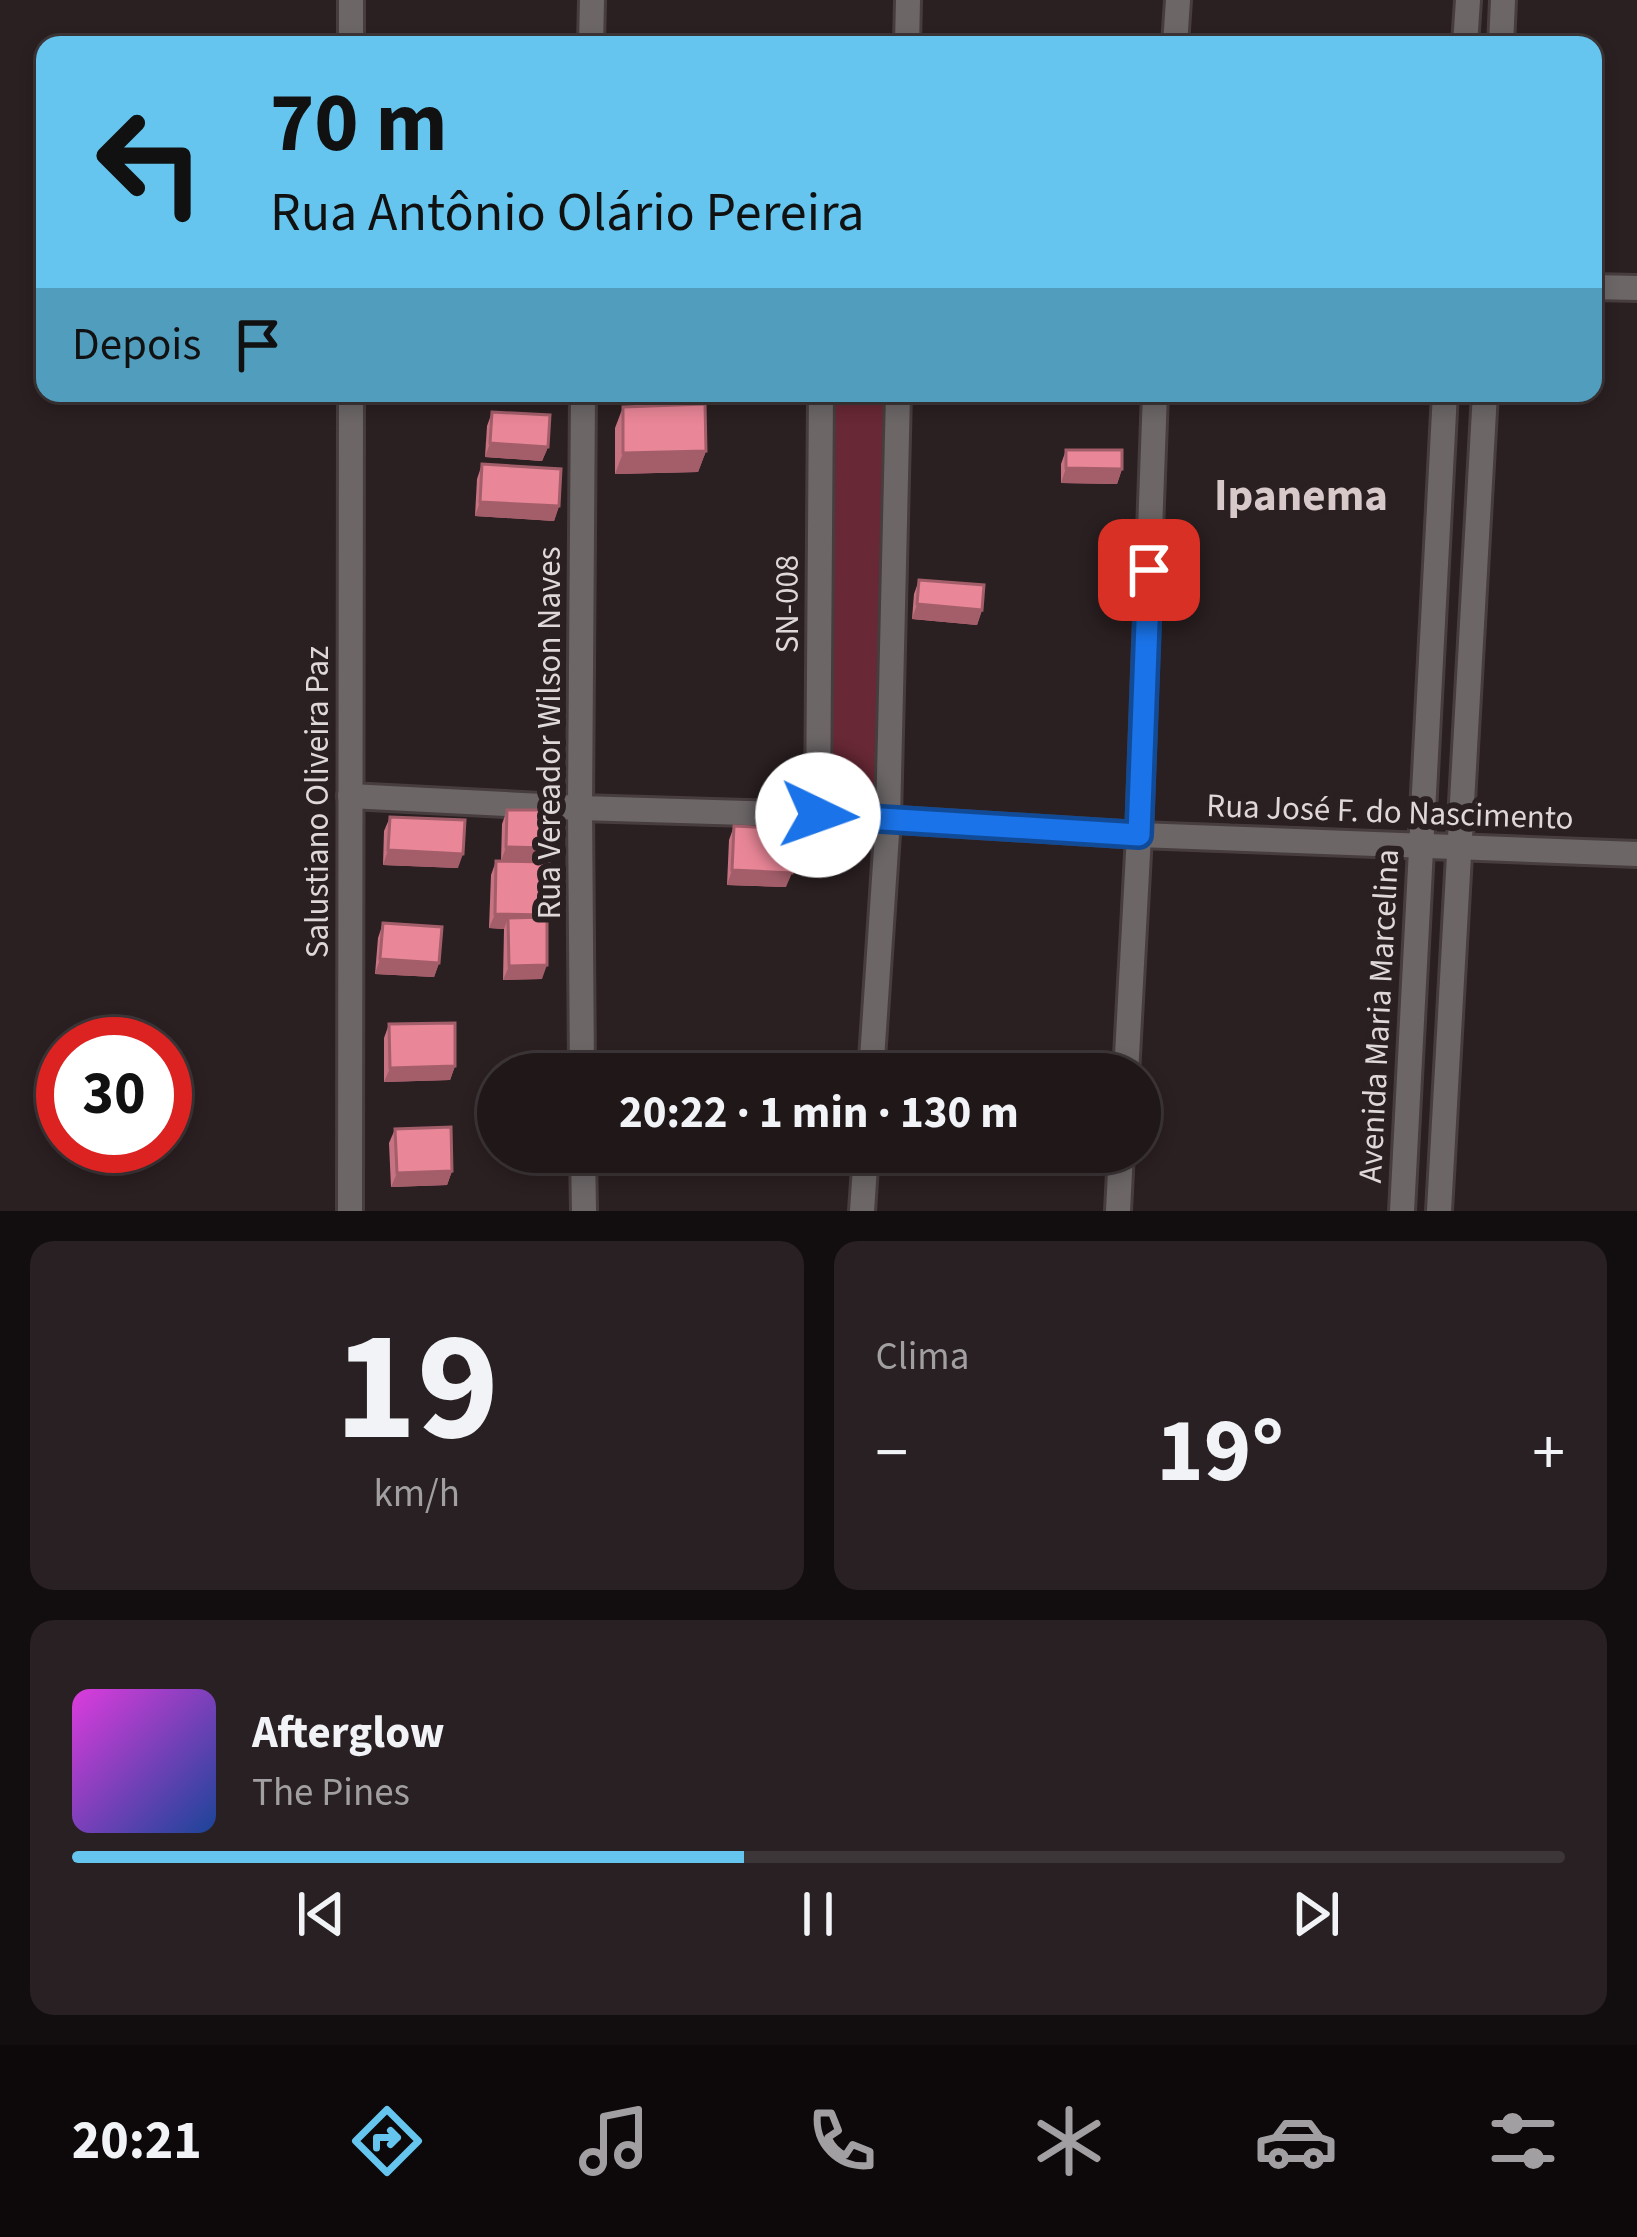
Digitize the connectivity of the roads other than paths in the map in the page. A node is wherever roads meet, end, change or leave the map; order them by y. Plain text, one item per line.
1 (351, 0) edge
2 (592, 0) edge
3 (908, 0) edge
4 (1178, 0) edge
5 (1468, 0) edge
6 (1503, 0) edge
7 (351, 36) edge
8 (591, 36) edge
9 (907, 36) edge
10 (1176, 36) edge
11 (1466, 36) edge
12 (1502, 36) edge
13 (1602, 287) edge
14 (1637, 288) edge
15 (352, 402) edge
16 (583, 402) edge
17 (821, 402) edge
18 (898, 402) edge
19 (1156, 402) edge
20 (1445, 402) edge
21 (1484, 402) edge
22 (350, 796) junction
23 (580, 808) junction
24 (818, 815) junction
25 (889, 819) junction
26 (1139, 835) junction
27 (1421, 846) junction
28 (1459, 848) junction
29 (1637, 854) edge
30 (582, 1053) edge
31 (872, 1053) edge
32 (1127, 1053) edge
33 (583, 1173) edge
34 (865, 1173) edge
35 (1120, 1173) edge
36 (350, 1211) edge
37 (584, 1211) edge
38 (862, 1211) edge
39 (1118, 1211) edge
40 (1402, 1211) edge
41 (1438, 1211) edge

1 - 7 street
2 - 8 street
3 - 9 street
4 - 10 street
5 - 11 street
6 - 12 street
13 - 14 street
15 - 22 street, Salustiano Oliveira Paz
16 - 23 street, Rua Vereador Wilson Naves
17 - 24 street, SN-008
18 - 25 street
19 - 26 street
20 - 27 street, Avenida Maria Marcelina
21 - 28 street
22 - 23 street, Rua José F. do Nascimento
22 - 36 street, Salustiano Oliveira Paz
23 - 24 street, Rua José F. do Nascimento
23 - 30 street, Rua Vereador Wilson Naves
24 - 25 street, Rua José F. do Nascimento
25 - 26 street, Rua José F. do Nascimento
25 - 31 street
26 - 27 street, Rua José F. do Nascimento
26 - 32 street
27 - 28 street, Rua José F. do Nascimento
27 - 40 street, Avenida Maria Marcelina
28 - 29 street, Rua José F. do Nascimento
28 - 41 street
33 - 37 street
34 - 38 street
35 - 39 street

